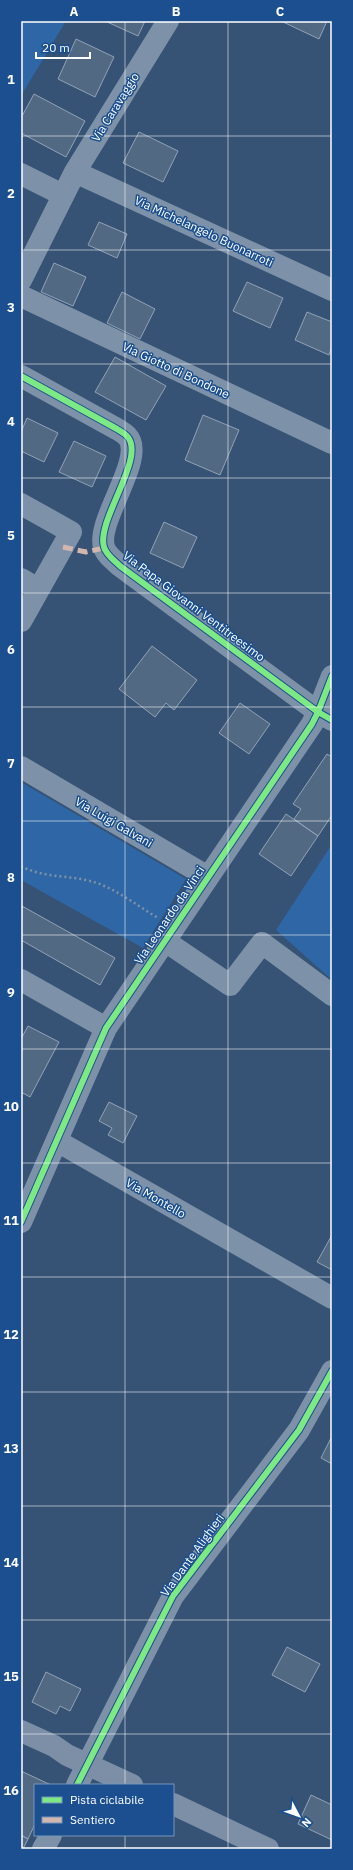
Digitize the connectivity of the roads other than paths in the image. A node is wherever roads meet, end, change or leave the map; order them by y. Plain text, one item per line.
1 (168, 21) edge
2 (75, 172) junction
3 (21, 174) edge
4 (63, 195) junction
5 (21, 280) edge
6 (332, 290) edge
7 (21, 296) edge
8 (21, 376) edge
9 (332, 443) edge
10 (21, 504) edge
11 (30, 584) edge
12 (21, 621) edge
13 (332, 676) edge
14 (325, 716) edge
15 (21, 767) edge
16 (208, 876) junction
17 (169, 934) junction
18 (21, 980) edge
19 (332, 995) edge
20 (106, 1028) junction
21 (57, 1141) junction
22 (21, 1222) edge
23 (332, 1298) edge
24 (332, 1370) edge
25 (21, 1731) edge
26 (21, 1739) edge
27 (67, 1755) junction
28 (88, 1764) junction
29 (78, 1784) edge
30 (130, 1784) edge
31 (174, 1804) edge
32 (50, 1836) edge
33 (43, 1849) edge
34 (268, 1849) edge

1 - 2 street, Via Caravaggio
2 - 4 street, Via Caravaggio
2 - 6 street, Via Michelangelo Buonarroti
3 - 4 street
4 - 5 street
7 - 9 street, Via Giotto di Bondone
8 - 14 street, Via Papa Giovanni Ventitreesimo
10 - 11 street
11 - 12 street
13 - 14 street, Via Leonardo da Vinci
14 - 16 street, Via Leonardo da Vinci
15 - 16 street, Via Luigi Galvani
16 - 17 street, Via Leonardo da Vinci
17 - 19 street
17 - 20 street, Via Leonardo da Vinci
18 - 20 street
20 - 21 street, Via Leonardo da Vinci
21 - 22 street
21 - 23 street, Via Montello
24 - 28 street, Via Dante Alighieri
25 - 27 main road
26 - 27 main road
27 - 28 main road
28 - 29 street, Via Dante Alighieri
28 - 30 main road
31 - 34 main road
32 - 33 street

